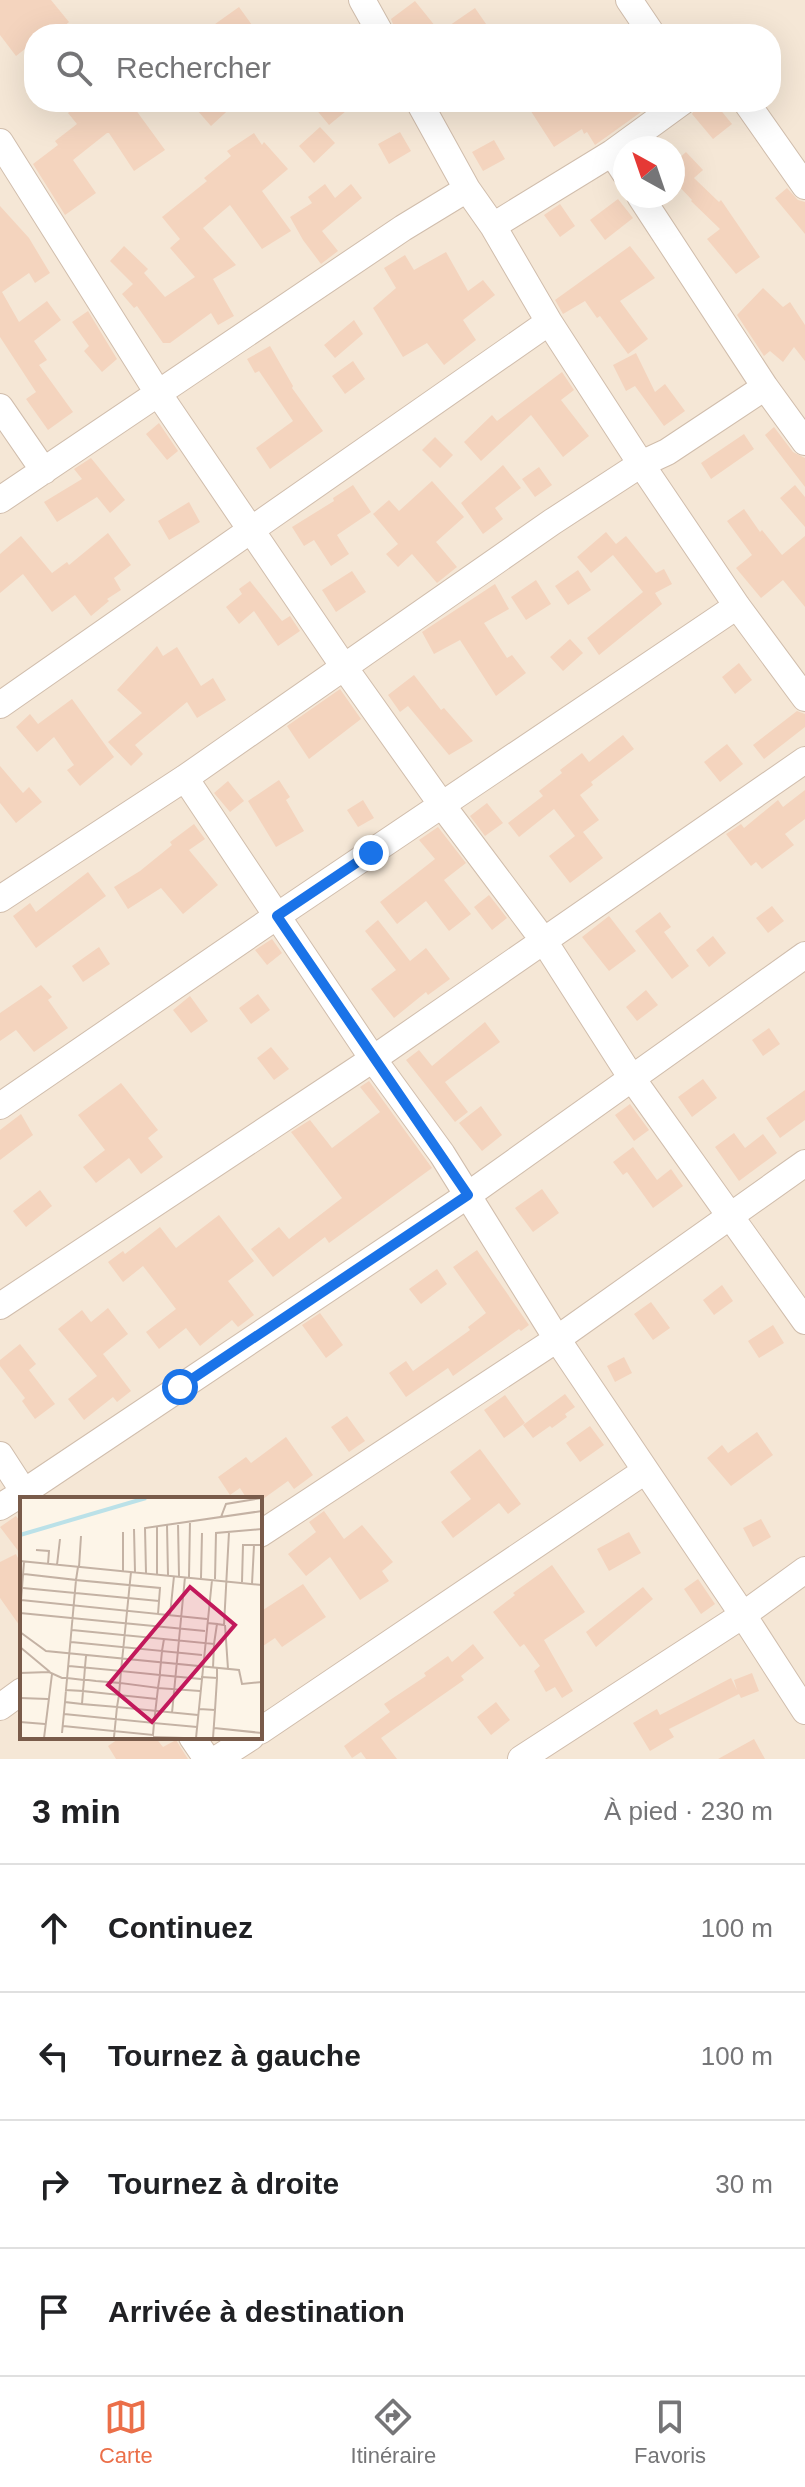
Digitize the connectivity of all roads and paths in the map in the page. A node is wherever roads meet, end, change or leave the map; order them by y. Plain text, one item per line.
1 (362, 0) edge
2 (629, 0) edge
3 (375, 24) edge
4 (645, 24) edge
5 (425, 112) edge
6 (672, 112) edge
7 (753, 112) edge
8 (646, 136) edge
9 (0, 142) edge
10 (613, 166) edge
11 (805, 186) edge
12 (467, 189) junction
13 (648, 208) edge
14 (493, 226) junction
15 (549, 322) junction
16 (765, 387) junction
17 (158, 393) junction
18 (0, 407) edge
19 (805, 442) edge
20 (641, 464) junction
21 (44, 471) junction
22 (0, 500) edge
23 (251, 530) junction
24 (737, 606) junction
25 (344, 667) junction
26 (805, 698) edge
27 (0, 705) edge
28 (805, 760) edge
29 (185, 778) junction
30 (442, 805) junction
31 (0, 899) edge
32 (277, 916) junction
33 (544, 941) junction
34 (805, 955) edge
35 (373, 1059) junction
36 (631, 1077) junction
37 (0, 1106) edge
38 (805, 1163) edge
39 (468, 1195) junction
40 (729, 1217) junction
41 (0, 1306) edge
42 (805, 1321) edge
43 (557, 1339) junction
44 (0, 1455) edge
45 (645, 1471) junction
46 (26, 1495) edge
47 (20, 1498) edge
48 (0, 1507) edge
49 (262, 1533) edge
50 (805, 1570) edge
51 (743, 1615) junction
52 (20, 1692) edge
53 (0, 1707) edge
54 (805, 1711) edge
55 (262, 1730) edge
56 (193, 1739) edge
57 (248, 1739) edge
58 (207, 1759) edge
59 (217, 1759) edge
60 (521, 1759) edge

1 - 3 street
2 - 4 street
5 - 12 street
6 - 8 street
7 - 11 street
9 - 17 street
10 - 14 street
12 - 14 street
12 - 17 street
13 - 16 street
14 - 15 street
15 - 20 street
15 - 23 street
16 - 19 street
16 - 20 street
17 - 21 street
17 - 23 street
18 - 21 street
20 - 24 street
20 - 25 street
21 - 22 street
23 - 25 street
23 - 27 street
24 - 26 street
24 - 30 street
25 - 29 street
25 - 30 street
28 - 33 street
29 - 31 street
29 - 32 street
30 - 32 street
30 - 33 street
32 - 35 street
32 - 37 street
33 - 35 street
33 - 36 street
34 - 36 street
35 - 39 street
35 - 41 street
36 - 39 street
36 - 40 street
38 - 40 street
39 - 43 street
39 - 46 street
40 - 42 street
40 - 43 street
43 - 45 street
43 - 49 street
44 - 46 street
45 - 51 street
45 - 55 street
47 - 48 street
50 - 51 street
51 - 54 street
51 - 60 street
52 - 53 street
56 - 58 street
57 - 59 street

